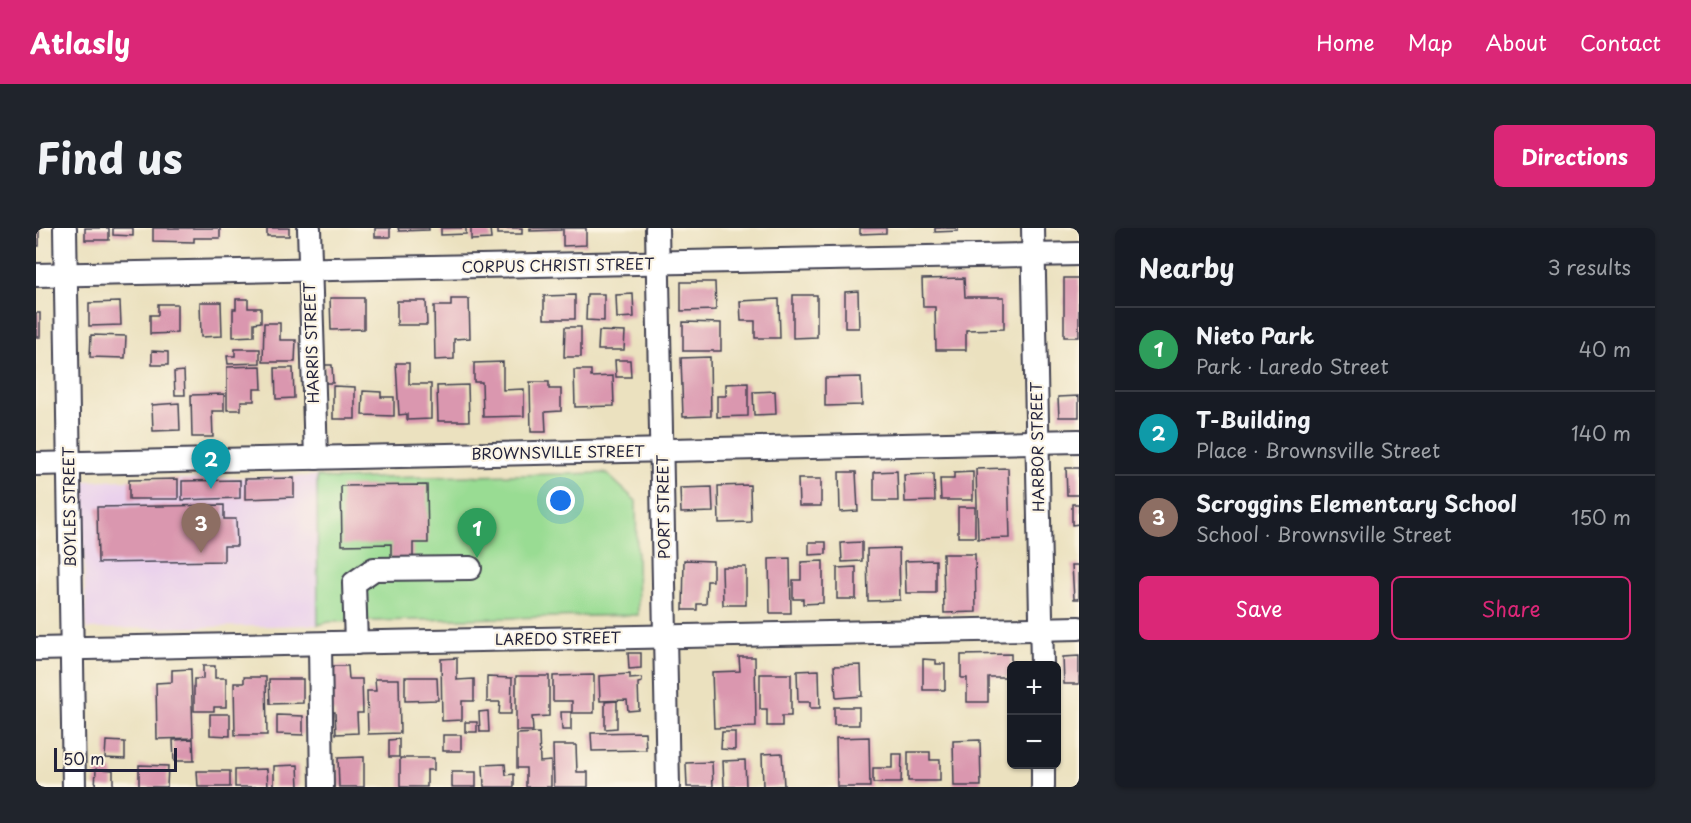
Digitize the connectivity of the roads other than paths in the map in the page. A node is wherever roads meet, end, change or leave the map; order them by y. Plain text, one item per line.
1 (65, 228) edge
2 (309, 228) edge
3 (657, 228) edge
4 (1034, 228) edge
5 (1079, 254) edge
6 (1034, 255) junction
7 (658, 264) junction
8 (309, 269) junction
9 (66, 274) junction
10 (36, 275) edge
11 (1079, 441) edge
12 (1038, 442) junction
13 (662, 451) junction
14 (316, 458) junction
15 (69, 463) junction
16 (36, 464) edge
17 (470, 568) dead end
18 (1079, 628) edge
19 (1041, 629) junction
20 (667, 636) junction
21 (356, 643) junction
22 (320, 644) junction
23 (73, 648) junction
24 (36, 649) edge
25 (1042, 661) edge
26 (1043, 769) edge
27 (74, 787) edge
28 (322, 787) edge
29 (668, 787) edge
30 (1043, 787) edge

1 - 9 street, BOYLES STREET
2 - 8 street, HARRIS STREET
3 - 7 street, PORT STREET
4 - 6 street, HARBOR STREET
5 - 6 street, CORPUS CHRISTI STREET
6 - 7 street, CORPUS CHRISTI STREET
6 - 12 street, HARBOR STREET
7 - 8 street, CORPUS CHRISTI STREET
7 - 13 street, PORT STREET
8 - 9 street, CORPUS CHRISTI STREET
8 - 14 street, HARRIS STREET
9 - 10 street, CORPUS CHRISTI STREET
9 - 15 street, BOYLES STREET
11 - 12 street, BROWNSVILLE STREET
12 - 13 street, BROWNSVILLE STREET
12 - 19 street, HARBOR STREET
13 - 14 street, BROWNSVILLE STREET
13 - 20 street, PORT STREET
14 - 15 street, BROWNSVILLE STREET
15 - 16 street, BROWNSVILLE STREET
15 - 23 street, BOYLES STREET
17 - 21 street
18 - 19 street, LAREDO STREET
19 - 20 street, LAREDO STREET
19 - 25 street, HARBOR STREET
20 - 21 street, LAREDO STREET
20 - 29 street, PORT STREET
21 - 22 street, LAREDO STREET
22 - 23 street, LAREDO STREET
22 - 28 street
23 - 24 street, LAREDO STREET
23 - 27 street, BOYLES STREET
26 - 30 street

